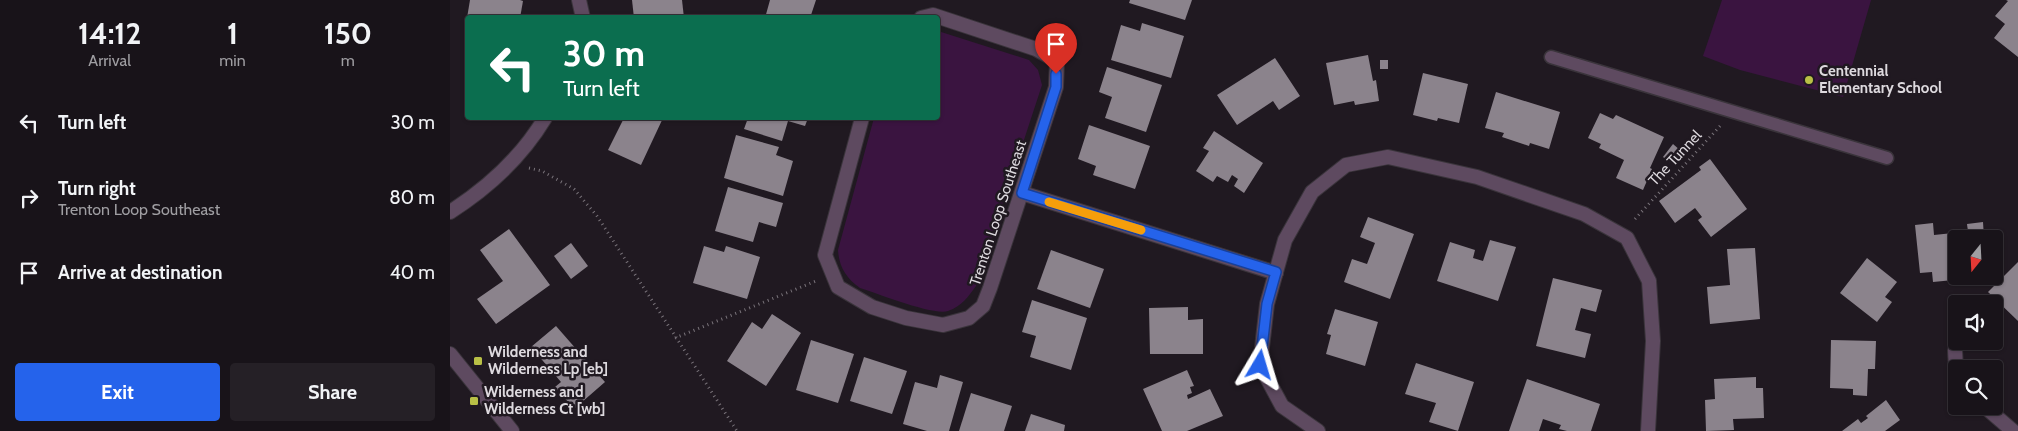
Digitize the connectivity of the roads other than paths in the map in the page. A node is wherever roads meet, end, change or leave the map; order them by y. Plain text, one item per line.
1 (579, 0) edge
2 (582, 15) edge
3 (940, 17) edge
4 (1551, 57) dead end
5 (544, 120) edge
6 (861, 120) edge
7 (1887, 158) dead end
8 (1022, 193) junction
9 (450, 212) edge
10 (1276, 272) junction
11 (1955, 350) dead end
12 (450, 354) edge
13 (1956, 360) edge
14 (1994, 415) edge
15 (512, 431) edge
16 (1318, 431) edge
17 (1648, 431) edge
18 (2013, 431) edge

1 - 2 street
3 - 8 street, Trenton Loop Southeast
4 - 7 lane
5 - 9 street
6 - 8 street, Trenton Loop Southeast
8 - 10 street
10 - 16 street
10 - 17 street
11 - 13 street
12 - 15 street
14 - 18 street

